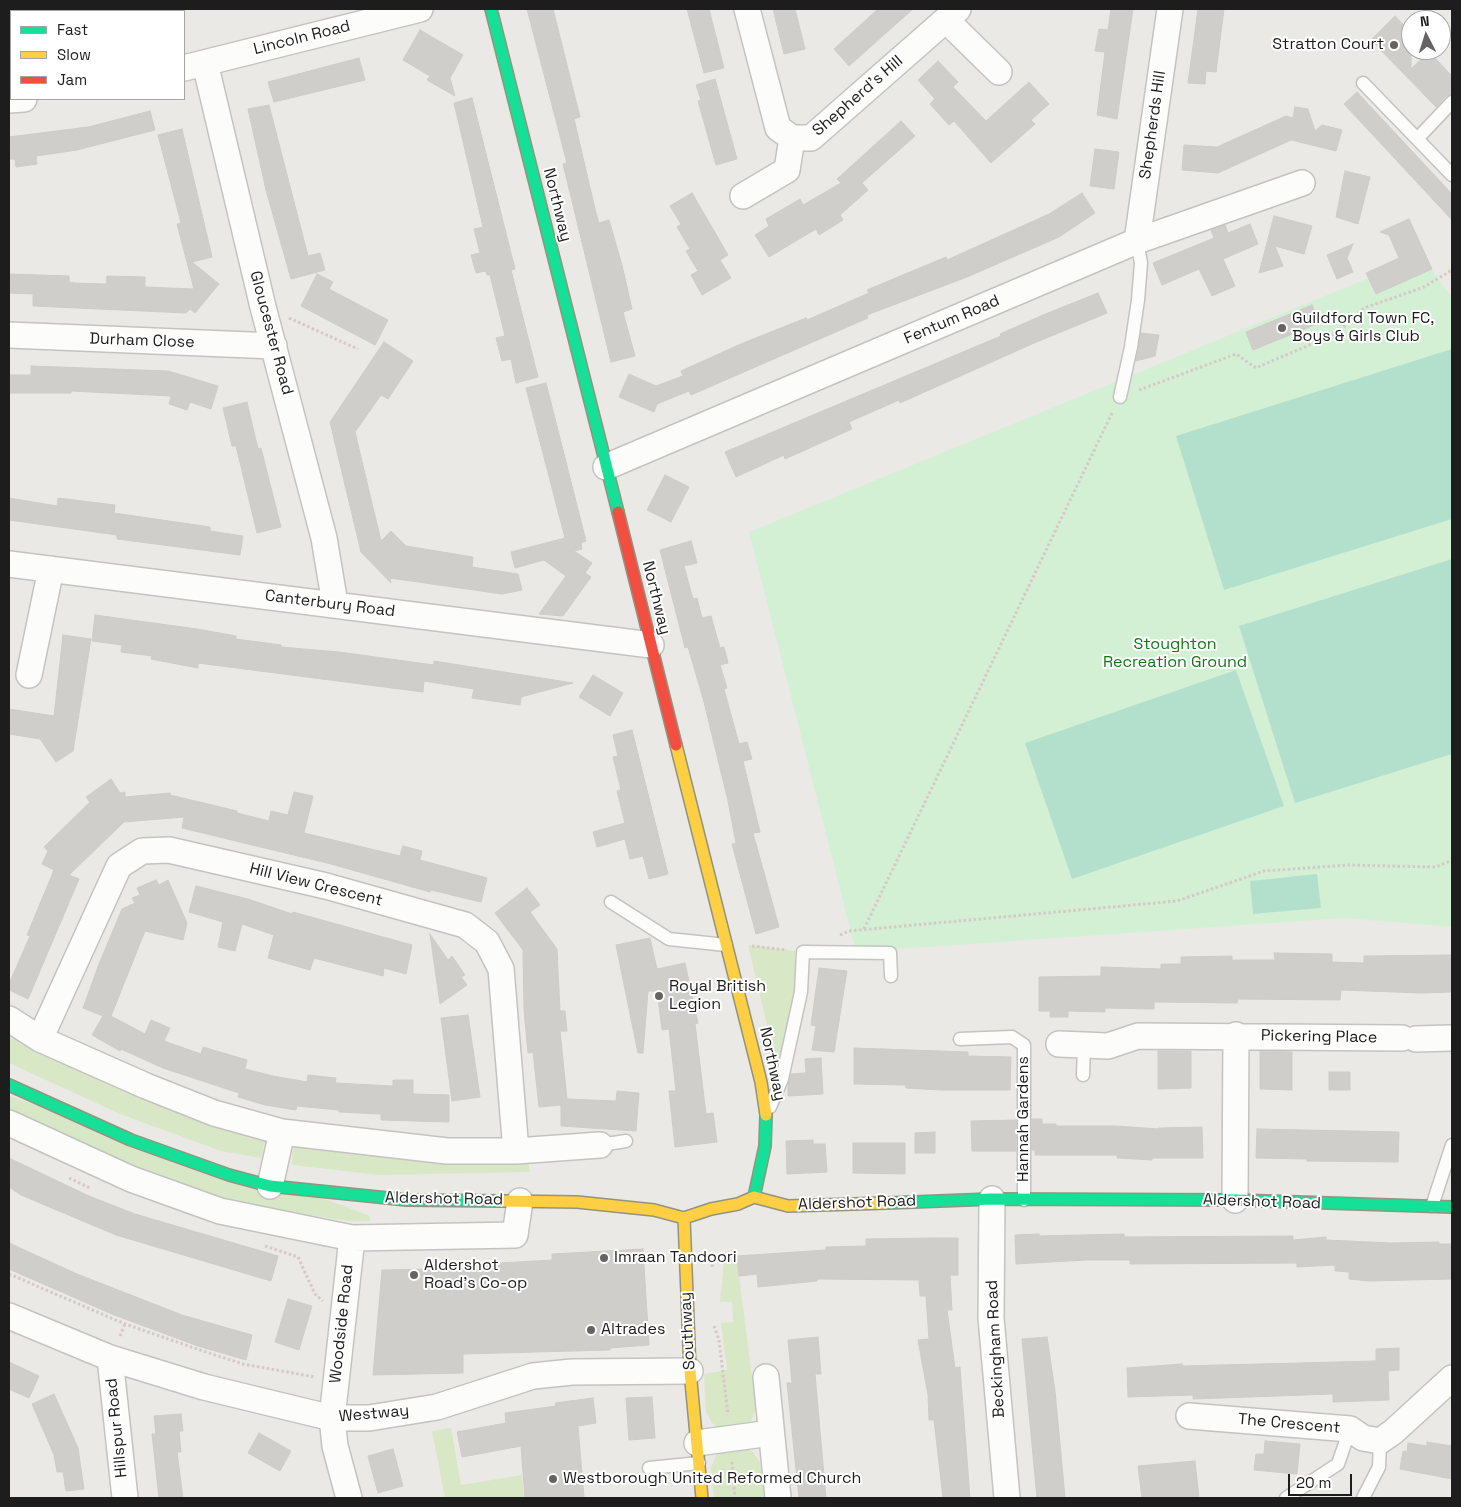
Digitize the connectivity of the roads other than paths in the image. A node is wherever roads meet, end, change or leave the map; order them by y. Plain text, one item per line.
1 (420, 9) edge
2 (491, 9) edge
3 (747, 9) edge
4 (1170, 9) edge
5 (952, 14) edge
6 (194, 65) edge
7 (999, 72) dead end
8 (1363, 83) dead end
9 (1452, 102) edge
10 (792, 138) junction
11 (1418, 138) junction
12 (1452, 175) edge
13 (1302, 183) dead end
14 (743, 196) dead end
15 (1137, 241) junction
16 (9, 335) edge
17 (274, 346) junction
18 (1120, 397) road end
19 (606, 466) junction
20 (9, 564) edge
21 (51, 569) junction
22 (335, 604) junction
23 (651, 645) junction
24 (29, 675) dead end
25 (611, 902) dead end
26 (726, 945) junction
27 (891, 976) dead end
28 (9, 1019) edge
29 (1236, 1035) junction
30 (40, 1038) junction
31 (1452, 1038) edge
32 (960, 1039) dead end
33 (1059, 1044) dead end
34 (1084, 1045) junction
35 (1083, 1075) dead end
36 (9, 1085) edge
37 (766, 1116) junction
38 (9, 1124) edge
39 (282, 1132) junction
40 (626, 1141) dead end
41 (1452, 1145) edge
42 (600, 1146) joint
43 (516, 1151) junction
44 (270, 1186) junction
45 (754, 1197) junction
46 (992, 1199) junction
47 (1024, 1200) junction
48 (1235, 1200) junction
49 (520, 1201) junction
50 (1432, 1206) junction
51 (1452, 1207) edge
52 (684, 1218) junction
53 (352, 1238) junction
54 (9, 1316) edge
55 (110, 1358) junction
56 (690, 1371) junction
57 (766, 1377) dead end
58 (1452, 1378) edge
59 (1189, 1416) dead end
60 (332, 1418) junction
61 (1350, 1429) junction
62 (771, 1433) junction
63 (1380, 1441) junction
64 (698, 1453) junction
65 (649, 1468) dead end
66 (125, 1498) edge
67 (349, 1498) edge
68 (702, 1498) edge
69 (778, 1498) edge
70 (1006, 1498) edge
71 (1286, 1498) edge
72 (1363, 1498) edge

1 - 6 street, Lincoln Road
2 - 19 street, Northway
3 - 10 street, Shepherd's Hill
4 - 15 street, Shepherds Hill
5 - 7 street
5 - 10 street, Shepherd's Hill
6 - 17 street, Gloucester Road
8 - 11 lane
9 - 11 lane
10 - 14 street
11 - 12 lane
13 - 15 street, Fentum Road
15 - 18 lane
15 - 19 street, Fentum Road
16 - 17 street, Durham Close
17 - 22 street, Gloucester Road
19 - 23 street, Northway
20 - 21 street, Canterbury Road
21 - 22 street, Canterbury Road
21 - 24 street
22 - 23 street, Canterbury Road
23 - 26 street, Northway
25 - 26 lane
26 - 37 street, Northway
27 - 37 lane
28 - 30 street
29 - 31 street, Pickering Place
29 - 34 street, Pickering Place
29 - 48 street
30 - 39 street
30 - 43 street, Hill View Crescent
32 - 47 lane, Hannah Gardens
33 - 34 street, Pickering Place
34 - 35 lane
36 - 44 street, Aldershot Road
37 - 45 street, Northway
38 - 53 street
39 - 43 street
39 - 44 street
40 - 42 lane
41 - 50 lane
42 - 43 street
44 - 49 street, Aldershot Road
45 - 46 street, Aldershot Road
45 - 52 street
46 - 47 street, Aldershot Road
46 - 70 street, Beckingham Road
47 - 48 street, Aldershot Road
48 - 50 street, Aldershot Road
49 - 52 street, Aldershot Road
49 - 53 street
50 - 51 street, Aldershot Road
52 - 56 street, Southway
53 - 60 street, Woodside Road
54 - 55 street, Westway
55 - 60 street, Westway
55 - 66 street, Hillspur Road
56 - 60 street, Westway
56 - 64 street, Southway
57 - 62 street
58 - 63 street
59 - 61 street, The Crescent
60 - 67 street, Woodside Road
61 - 63 street, The Crescent
61 - 71 lane
62 - 64 street
62 - 69 street
63 - 72 lane
64 - 65 lane
64 - 68 street, Southway

